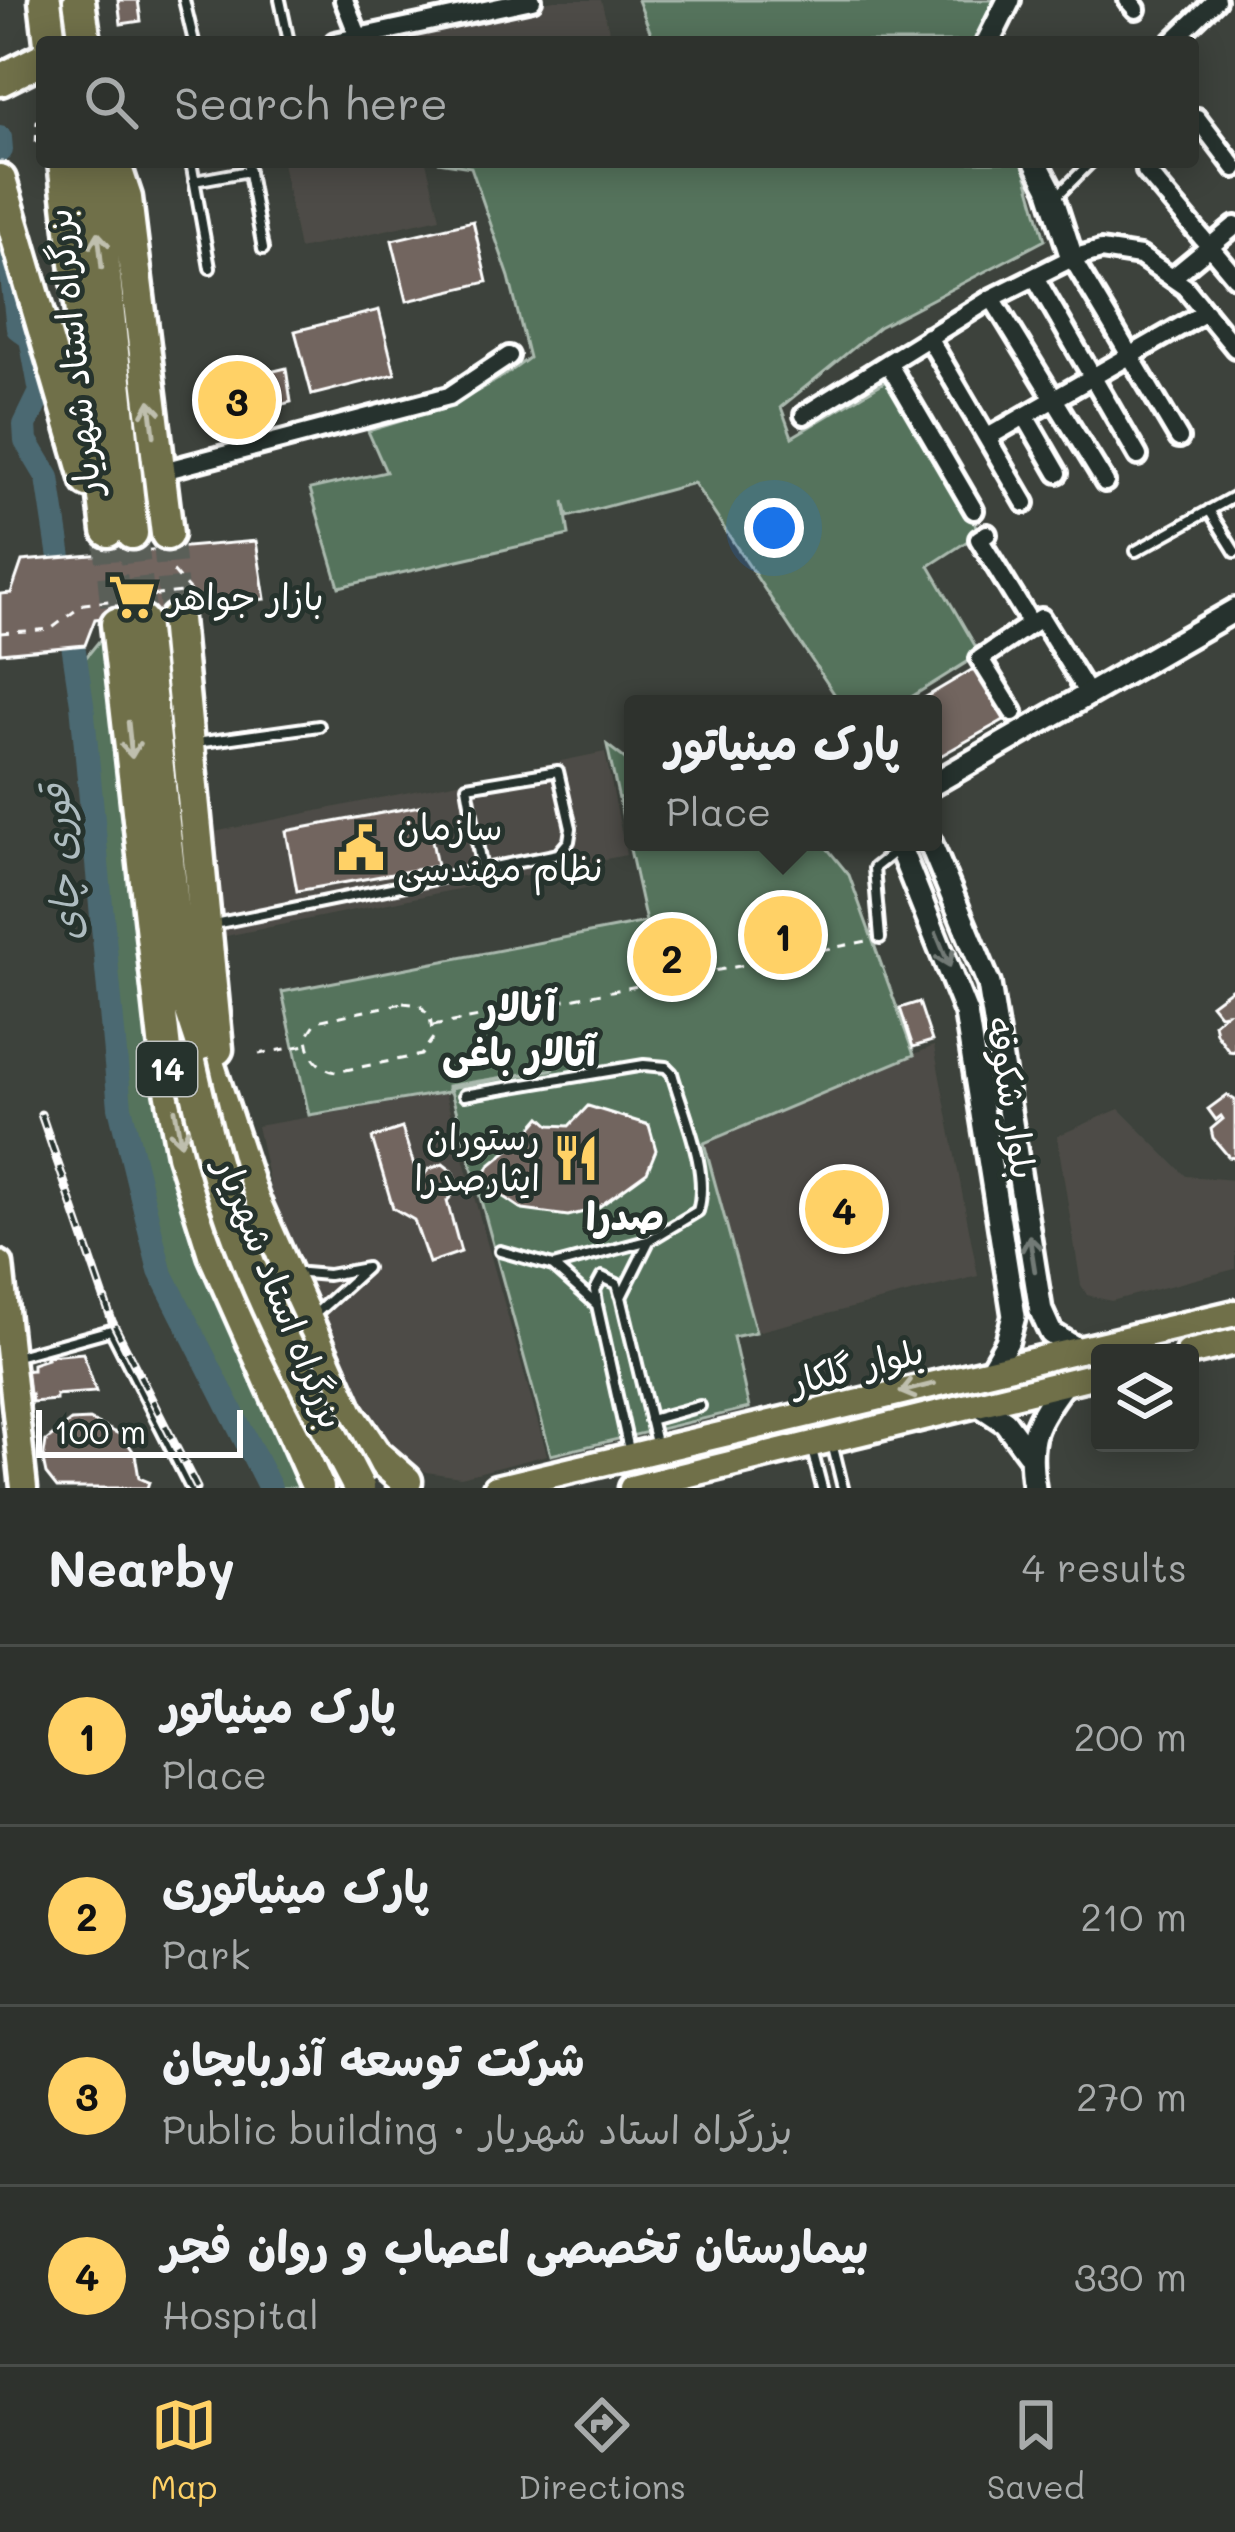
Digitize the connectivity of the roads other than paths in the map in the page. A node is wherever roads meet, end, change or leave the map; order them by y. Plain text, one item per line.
1 (45, 0) edge
2 (79, 0) edge
3 (184, 0) edge
4 (280, 0) edge
5 (344, 0) edge
6 (532, 0) edge
7 (1009, 0) edge
8 (1216, 0) edge
9 (49, 36) edge
10 (84, 36) edge
11 (193, 36) edge
12 (288, 36) edge
13 (358, 36) edge
14 (368, 36) edge
15 (991, 36) edge
16 (1178, 36) edge
17 (36, 62) edge
18 (0, 80) edge
19 (1199, 121) edge
20 (65, 168) edge
21 (93, 168) edge
22 (116, 168) edge
23 (191, 168) edge
24 (241, 168) edge
25 (248, 168) edge
26 (1039, 168) edge
27 (1085, 168) edge
28 (1235, 168) edge
29 (1146, 171) dead end
30 (0, 180) edge
31 (194, 181) junction
32 (1053, 199) junction
33 (1235, 226) edge
34 (1210, 246) junction
35 (263, 249) dead end
36 (1072, 258) junction
37 (210, 268) dead end
38 (1035, 277) junction
39 (1235, 277) edge
40 (1172, 278) junction
41 (992, 298) junction
42 (1206, 311) junction
43 (928, 337) junction
44 (1235, 348) edge
45 (1131, 355) junction
46 (509, 356) dead end
47 (887, 363) junction
48 (1094, 378) junction
49 (1057, 398) junction
50 (803, 415) dead end
51 (1025, 416) junction
52 (988, 437) junction
53 (1179, 438) dead end
54 (1138, 456) dead end
55 (159, 472) junction
56 (1058, 473) dead end
57 (1105, 482) dead end
58 (1235, 496) edge
59 (1024, 503) dead end
60 (974, 510) dead end
61 (1210, 510) junction
62 (120, 532) junction
63 (987, 533) dead end
64 (167, 534) tunnel mouth
65 (1136, 551) dead end
66 (1235, 552) edge
67 (1235, 610) edge
68 (180, 616) joint
69 (1031, 624) junction
70 (194, 677) dead end
71 (1088, 694) junction
72 (1013, 712) dead end
73 (320, 726) dead end
74 (197, 736) junction
75 (942, 779) edge
76 (894, 851) edge
77 (905, 851) edge
78 (934, 851) edge
79 (482, 871) junction
80 (206, 925) junction
81 (880, 938) road end
82 (181, 981) junction
83 (464, 1095) dead end
84 (221, 1097) junction
85 (650, 1240) junction
86 (500, 1251) dead end
87 (0, 1264) edge
88 (553, 1266) junction
89 (285, 1272) junction
90 (621, 1297) junction
91 (597, 1305) junction
92 (1041, 1311) junction
93 (1235, 1313) edge
94 (1015, 1316) junction
95 (308, 1322) junction
96 (1235, 1342) edge
97 (1199, 1350) edge
98 (1080, 1351) junction
99 (10, 1358) junction
100 (990, 1371) junction
101 (1091, 1377) edge
102 (1064, 1383) junction
103 (978, 1404) junction
104 (700, 1406) dead end
105 (348, 1413) junction
106 (650, 1420) junction
107 (295, 1438) junction
108 (821, 1442) junction
109 (658, 1450) junction
110 (1028, 1453) junction
111 (631, 1457) junction
112 (413, 1485) edge
113 (24, 1488) edge
114 (191, 1488) edge
115 (317, 1488) edge
116 (333, 1488) edge
117 (359, 1488) edge
118 (496, 1488) edge
119 (632, 1488) edge
120 (822, 1488) edge
121 (843, 1488) edge
122 (1034, 1488) edge

1 - 9 highway
2 - 10 highway
3 - 11 lane
4 - 12 lane
5 - 13 street
6 - 14 street
7 - 15 main road
8 - 16 street
17 - 18 highway
19 - 28 street
20 - 62 highway
62 -> 21 highway, بزرگراه استاد شهریار
55 -> 22 highway
23 - 31 lane
24 - 31 lane
25 - 35 lane
26 - 32 main road
27 - 32 lane
29 - 34 street
30 - 62 highway
31 - 37 lane
32 - 36 main road
33 - 34 street
34 - 39 street
34 - 40 street
36 - 38 street
36 - 40 street
36 - 45 street
38 - 41 street
38 - 48 street
40 - 42 street
41 - 43 street
41 - 49 street
42 - 44 street
42 - 45 street
43 - 47 street
43 - 52 street
45 - 48 street
45 - 53 street
46 - 55 street
47 - 50 street
47 - 60 street
48 - 49 street
48 - 54 street
49 - 51 street
49 - 57 street
51 - 52 street
51 - 56 street
52 - 59 street
55 - 64 highway
58 - 61 lane
61 - 65 lane
61 - 66 lane
63 - 69 street
67 - 71 main road
68 - 70 lane
68 - 74 highway
69 - 71 street
69 - 72 street
71 - 75 main road
73 - 74 lane
74 - 80 highway
76 - 81 lane
77 -> 94 main road, بلوار شکوفه
92 -> 78 main road, بلوار شکوفه
79 - 79 lane
79 - 80 lane
80 - 84 highway
82 - 84 highway
82 -> 107 highway, بزرگراه استاد شهریار / 14
82 - 117 highway, بزرگراه استاد شهریار, bridge
83 - 85 lane
84 - 89 highway, 14
85 - 88 lane
85 - 90 lane
86 - 88 lane
87 - 99 main road
88 - 91 lane
89 - 95 highway, 14
89 - 95 lane
90 - 91 lane
90 - 106 lane
91 - 111 lane
92 - 94 main road
92 - 98 main road
93 - 98 main road, بلوار گلکار
94 - 100 main road
95 - 105 highway, 14
96 - 97 main road
98 - 100 main road, بلوار گلکار
99 - 113 main road
99 - 114 lane
100 -> 109 main road, بلوار گلکار
101 - 102 main road, بلوار گلکار
102 - 103 main road, بلوار گلکار
102 - 110 main road
103 - 108 main road, بلوار گلکار
103 - 110 main road
104 - 106 lane
105 - 107 highway
105 - 112 highway
106 - 109 lane
107 - 115 highway, بزرگراه استاد شهریار / 14
108 - 119 main road, بلوار گلکار
108 - 120 lane
108 - 121 lane
109 - 111 main road, بلوار گلکار
110 - 122 main road
111 - 118 main road, بلوار گلکار
112 - 116 highway

